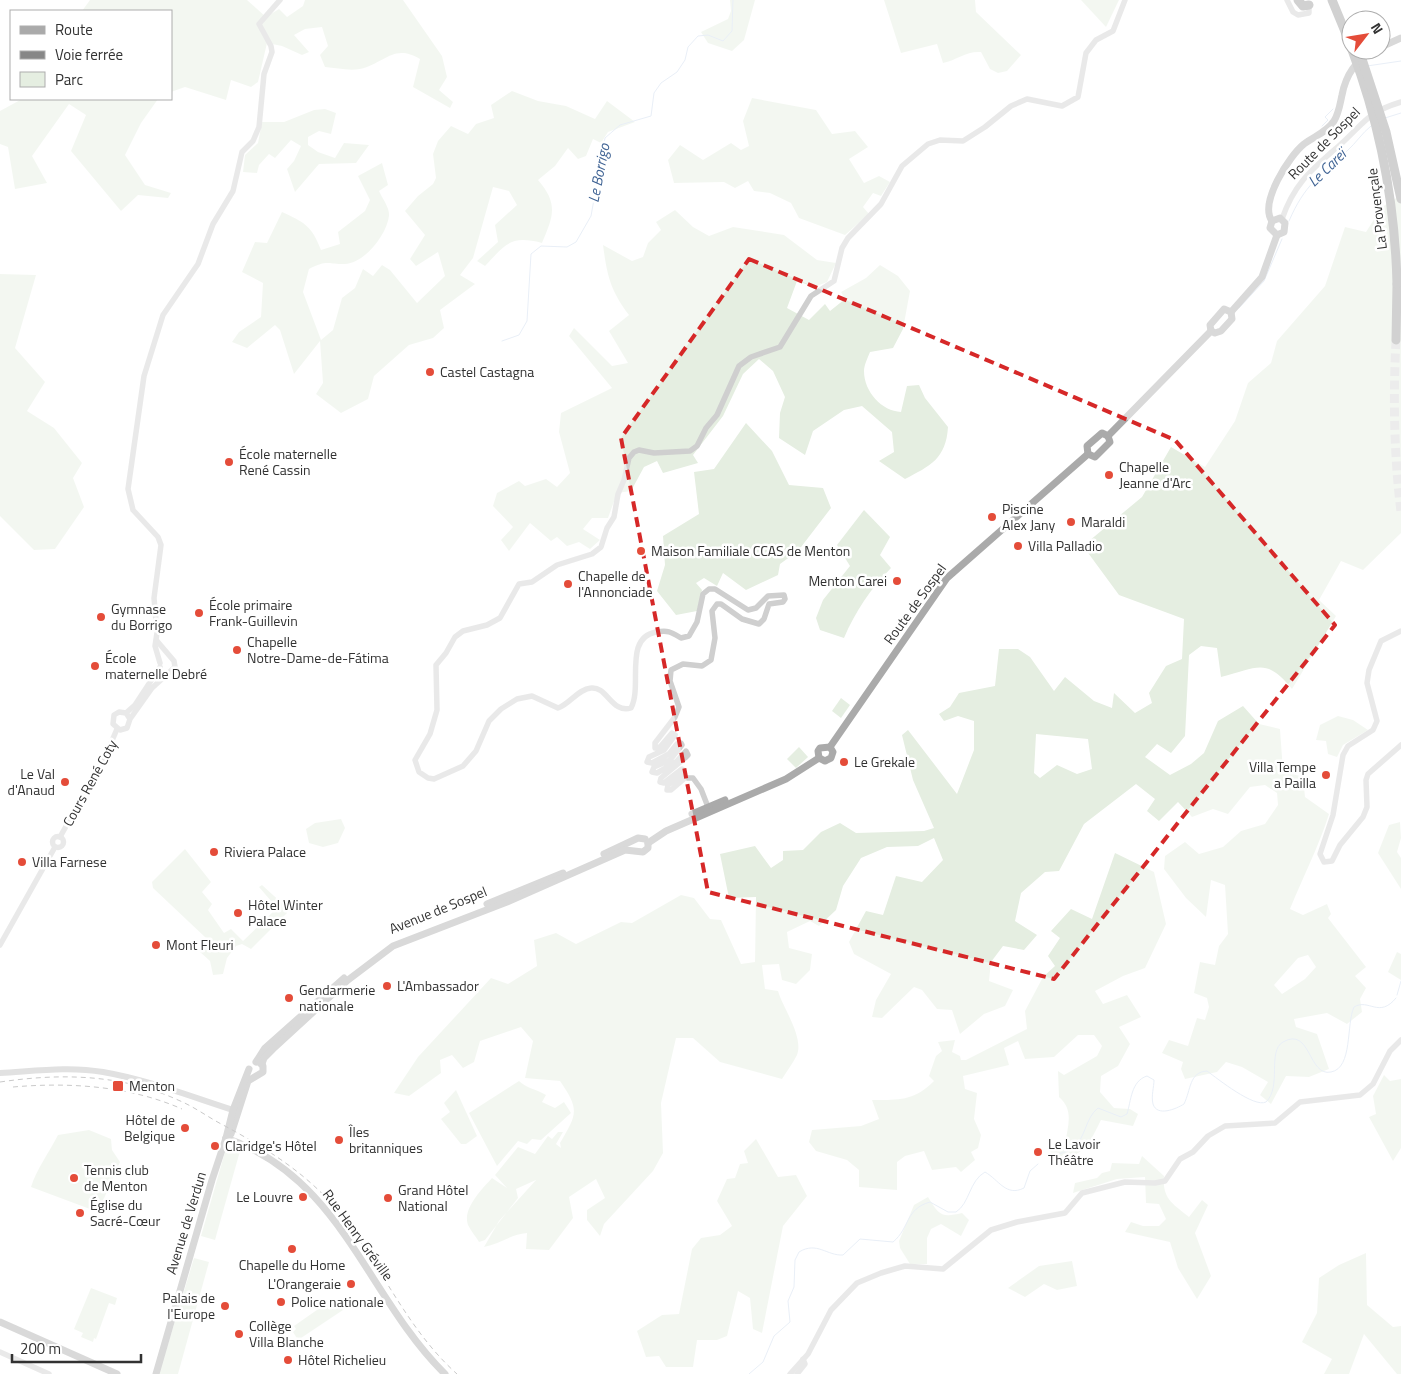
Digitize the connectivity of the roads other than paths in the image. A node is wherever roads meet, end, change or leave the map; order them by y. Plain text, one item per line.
1 (280, 0) edge
2 (1126, 0) edge
3 (1287, 0) edge
4 (1298, 0) edge
5 (1332, 0) edge
6 (1311, 2) edge
7 (1341, 22) edge
8 (1355, 60) edge
9 (1360, 60) edge
10 (1362, 60) edge
11 (1401, 102) edge
12 (1401, 199) edge
13 (1282, 219) junction
14 (1272, 220) junction
15 (1277, 235) junction
16 (1231, 312) junction
17 (1211, 331) junction
18 (1396, 340) dead end
19 (1108, 436) junction
20 (1088, 454) junction
21 (1401, 631) edge
22 (156, 640) junction
23 (169, 658) junction
24 (160, 665) junction
25 (168, 673) junction
26 (126, 713) junction
27 (130, 719) junction
28 (118, 729) junction
29 (1401, 745) edge
30 (830, 747) junction
31 (819, 758) junction
32 (738, 799) junction
33 (708, 807) junction
34 (647, 841) junction
35 (634, 842) junction
36 (635, 850) junction
37 (414, 933) junction
38 (0, 946) edge
39 (1401, 1040) edge
40 (259, 1063) junction
41 (249, 1069) junction
42 (0, 1073) edge
43 (255, 1076) junction
44 (235, 1110) junction
45 (226, 1138) junction
46 (0, 1322) edge
47 (0, 1352) edge
48 (803, 1359) junction
49 (49, 1374) edge
50 (117, 1374) edge
51 (156, 1374) edge
52 (445, 1374) edge
53 (790, 1374) edge
54 (797, 1374) edge

1 - 22 street
2 - 33 street
3 - 6 street
4 - 6 highway
5 - 7 highway
8 - 18 highway, La Provençale, bridge
9 - 14 main road, Route de Sospel
10 - 12 highway, La Provençale, bridge
11 - 13 street, Route de Sospel
13 - 14 main road
13 - 15 main road
14 - 15 main road
15 - 16 main road, Route de Sospel
16 - 17 main road, Route de Sospel
16 - 17 main road, Route de Sospel
17 - 19 main road, Route de Sospel
19 - 20 main road, Route de Sospel
19 - 20 main road, Route de Sospel
20 - 30 main road, Route de Sospel
21 - 29 street
22 - 23 street
22 - 24 street
23 - 24 street
23 - 25 street
24 - 25 street
24 - 26 street
25 - 27 street
26 - 27 street
26 - 28 street
27 - 28 street
28 - 38 street, Cours René Coty
30 - 31 main road
30 - 31 main road
31 - 32 main road
32 - 33 main road
32 - 34 main road
33 - 34 main road
34 - 35 main road
34 - 36 main road
35 - 36 main road
35 - 37 main road, Avenue de Sospel
36 - 37 main road, Avenue de Sospel
37 - 40 main road, Avenue de Sospel
39 - 48 street
40 - 41 main road, Avenue de Verdun
40 - 43 main road, Avenue de Verdun
41 - 43 main road
41 - 44 main road, Avenue de Verdun
42 - 44 main road
43 - 44 main road, Avenue de Verdun
44 - 45 main road, Avenue de Verdun
45 - 51 main road, Avenue de Verdun
45 - 52 main road, Rue Henry Gréville
46 - 50 main road
47 - 49 street
48 - 53 street
48 - 54 street

